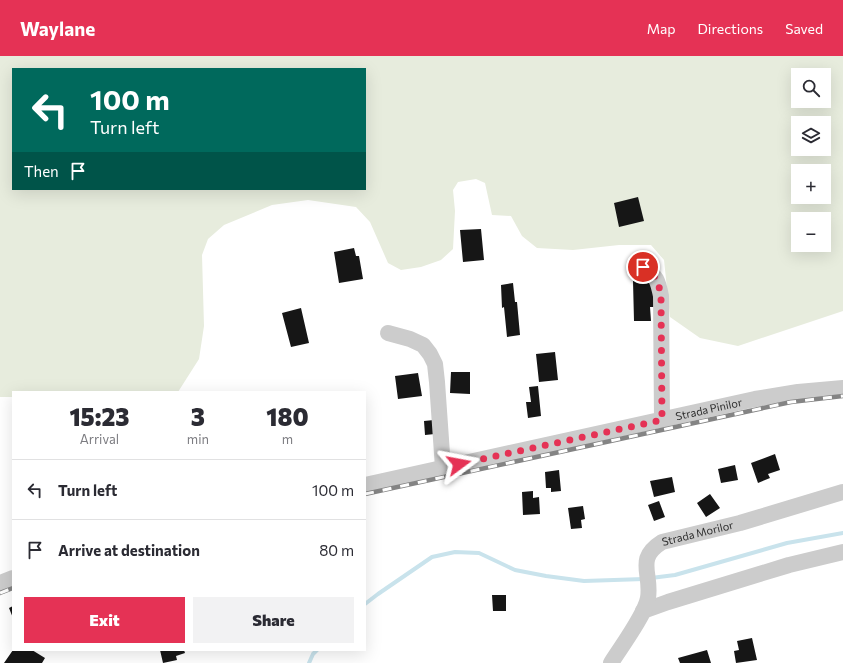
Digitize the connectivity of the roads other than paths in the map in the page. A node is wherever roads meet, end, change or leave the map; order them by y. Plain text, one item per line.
1 (643, 267) dead end
2 (388, 333) dead end
3 (843, 388) edge
4 (662, 420) junction
5 (443, 468) junction
6 (366, 485) edge
7 (843, 492) edge
8 (843, 552) edge
9 (12, 578) edge
10 (0, 583) edge
11 (646, 604) junction
12 (611, 663) edge

1 - 4 street
2 - 5 street
3 - 4 street, Strada Pinilor
4 - 5 street, Strada Pinilor
5 - 6 street, Strada Pinilor
7 - 11 street, Strada Morilor
8 - 11 street
9 - 10 street
11 - 12 street

